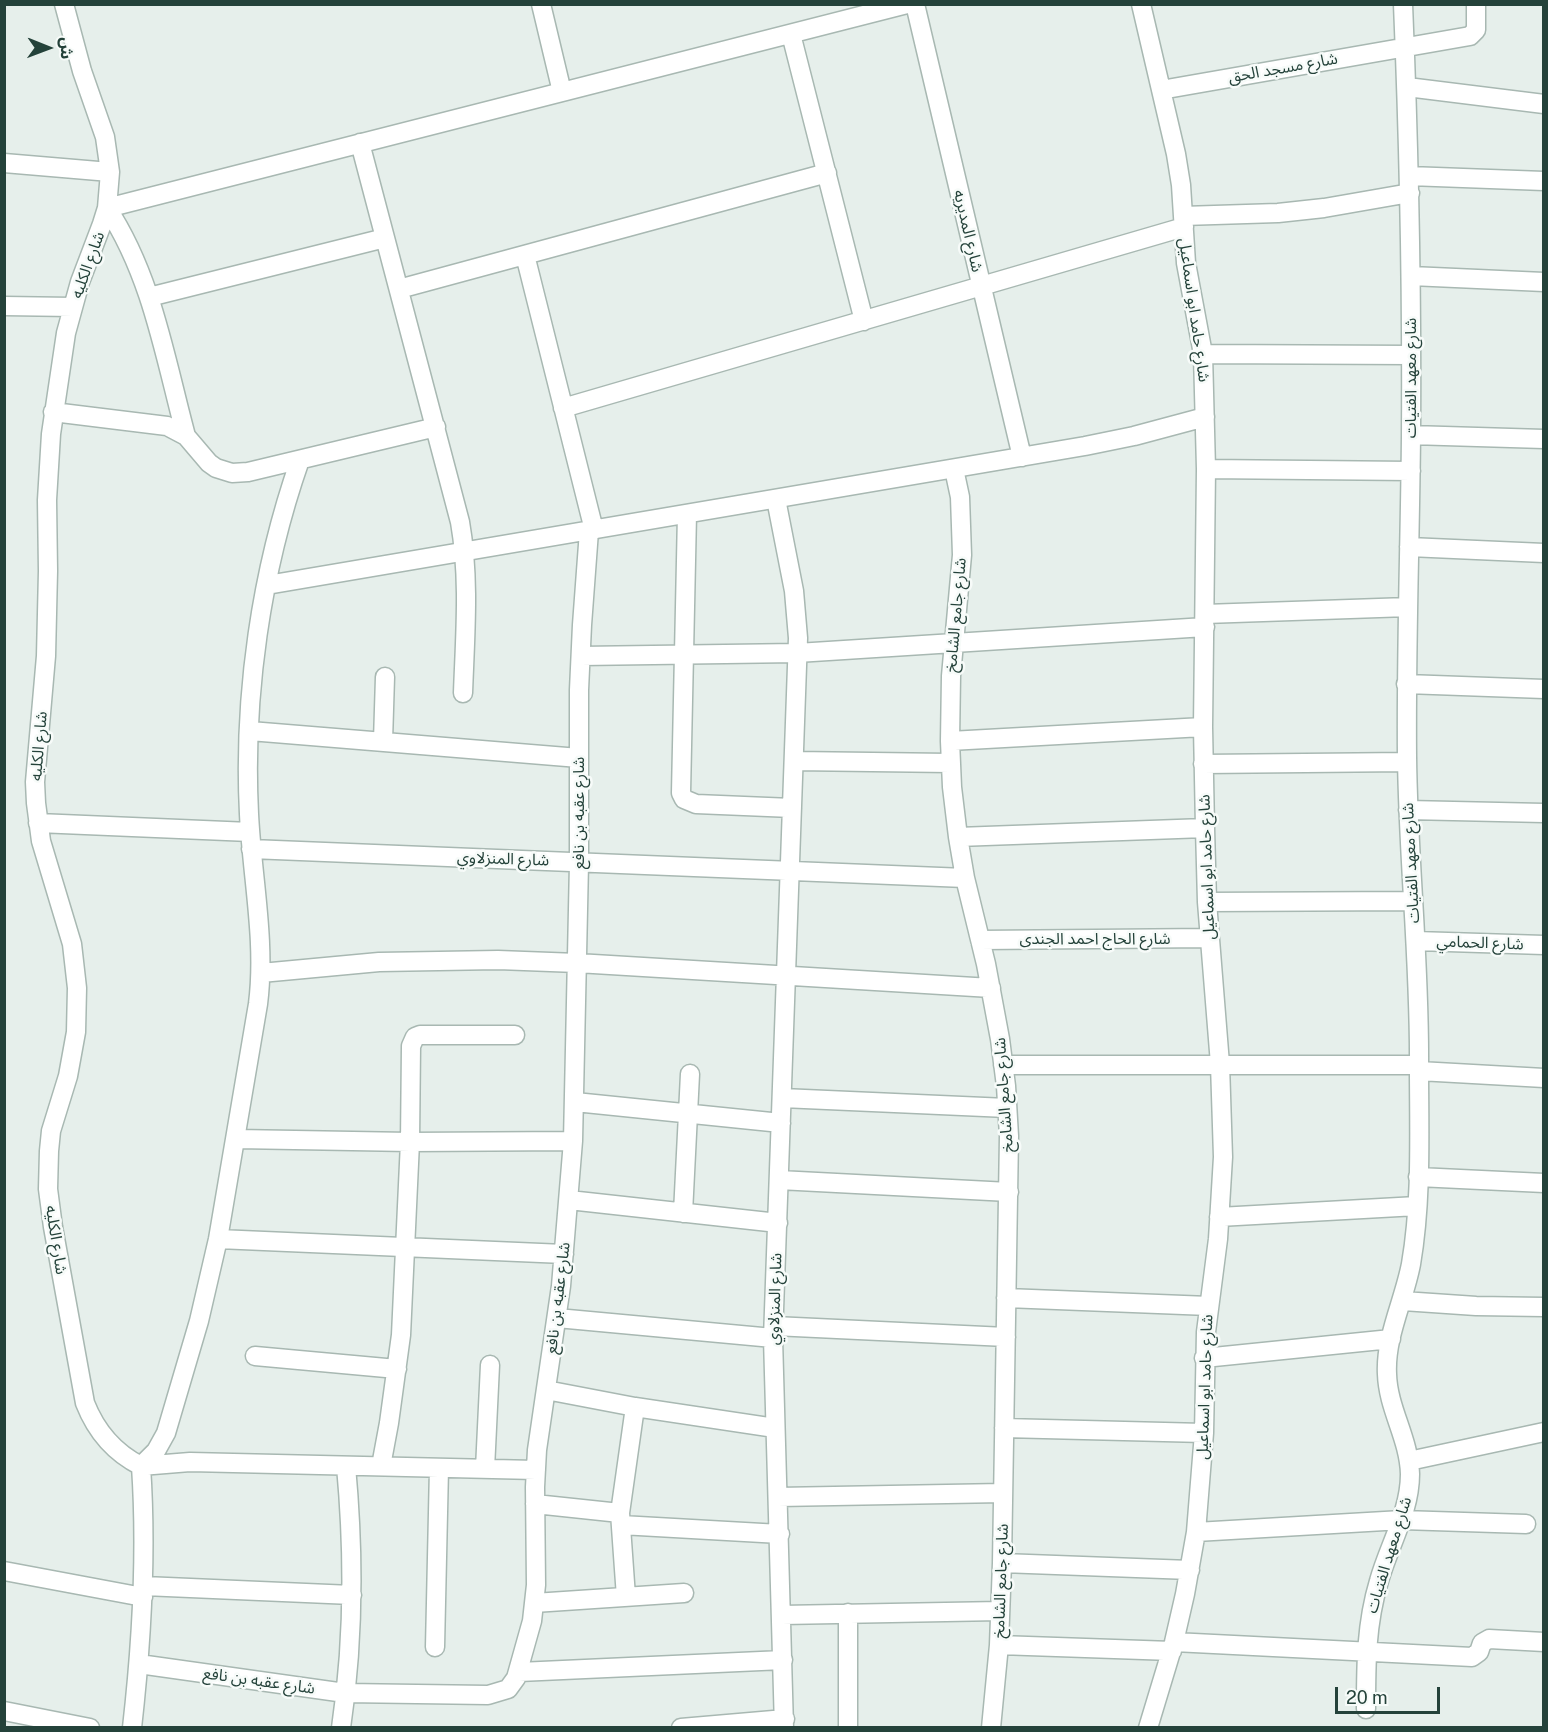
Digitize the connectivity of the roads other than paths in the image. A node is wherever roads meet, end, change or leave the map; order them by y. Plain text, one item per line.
1 (64, 4) edge
2 (541, 4) edge
3 (907, 4) edge
4 (915, 4) edge
5 (1142, 4) edge
6 (1403, 4) edge
7 (1476, 4) edge
8 (791, 34) junction
9 (1405, 47) junction
10 (1407, 87) junction
11 (1161, 90) junction
12 (562, 92) junction
13 (1544, 104) edge
14 (360, 143) junction
15 (4, 163) edge
16 (110, 172) junction
17 (827, 173) junction
18 (1544, 181) edge
19 (1410, 184) junction
20 (106, 208) junction
21 (1183, 221) junction
22 (385, 238) junction
23 (525, 255) junction
24 (1411, 276) junction
25 (1544, 282) edge
26 (981, 286) junction
27 (399, 290) junction
28 (149, 297) junction
29 (4, 306) edge
30 (73, 307) junction
31 (864, 321) junction
32 (1203, 354) junction
33 (1411, 355) junction
34 (563, 408) junction
35 (53, 412) junction
36 (1205, 417) junction
37 (436, 427) junction
38 (1411, 435) junction
39 (186, 436) junction
40 (1544, 439) edge
41 (1022, 457) junction
42 (300, 460) junction
43 (954, 469) junction
44 (1206, 470) junction
45 (1411, 471) junction
46 (776, 499) junction
47 (687, 514) junction
48 (592, 530) junction
49 (1409, 547) junction
50 (465, 551) junction
51 (1544, 553) edge
52 (267, 585) junction
53 (1408, 607) junction
54 (1205, 621) junction
55 (952, 644) junction
56 (797, 653) junction
57 (684, 655) junction
58 (581, 656) junction
59 (385, 677) dead end
60 (1406, 684) junction
61 (1544, 689) edge
62 (463, 693) dead end
63 (1203, 727) junction
64 (249, 730) junction
65 (383, 741) junction
66 (950, 741) junction
67 (579, 758) junction
68 (794, 762) junction
69 (1407, 762) junction
70 (950, 763) junction
71 (1203, 764) junction
72 (792, 808) junction
73 (1408, 810) junction
74 (1544, 813) edge
75 (38, 823) junction
76 (1204, 828) junction
77 (958, 837) junction
78 (250, 841) junction
79 (579, 863) junction
80 (790, 871) junction
81 (965, 878) junction
82 (1413, 901) junction
83 (1207, 902) junction
84 (1210, 938) junction
85 (980, 940) junction
86 (1416, 941) junction
87 (1544, 945) edge
88 (577, 963) junction
89 (261, 972) junction
90 (787, 975) junction
91 (991, 988) junction
92 (514, 1035) dead end
93 (1220, 1064) junction
94 (1004, 1065) junction
95 (1419, 1068) junction
96 (690, 1074) dead end
97 (1544, 1078) edge
98 (782, 1098) junction
99 (574, 1102) junction
100 (1007, 1108) junction
101 (688, 1114) junction
102 (781, 1124) junction
103 (237, 1139) junction
104 (573, 1141) junction
105 (410, 1142) junction
106 (1418, 1177) junction
107 (779, 1180) junction
108 (1544, 1183) edge
109 (1009, 1192) junction
110 (569, 1200) junction
111 (1417, 1206) junction
112 (683, 1213) junction
113 (1219, 1217) junction
114 (778, 1223) junction
115 (219, 1239) junction
116 (406, 1247) junction
117 (564, 1254) junction
118 (1006, 1298) junction
119 (1402, 1301) junction
120 (1209, 1306) junction
121 (1544, 1307) edge
122 (557, 1318) junction
123 (774, 1332) junction
124 (1006, 1337) junction
125 (1391, 1340) junction
126 (255, 1356) dead end
127 (1204, 1358) junction
128 (490, 1365) dead end
129 (397, 1369) junction
130 (546, 1390) junction
131 (635, 1407) junction
132 (775, 1428) junction
133 (1004, 1428) junction
134 (1544, 1432) edge
135 (1204, 1433) junction
136 (1409, 1461) junction
137 (346, 1466) junction
138 (381, 1466) junction
139 (141, 1467) junction
140 (439, 1468) junction
141 (485, 1469) junction
142 (536, 1470) junction
143 (1003, 1492) junction
144 (778, 1497) junction
145 (535, 1504) junction
146 (621, 1519) junction
147 (1402, 1520) junction
148 (1526, 1524) dead end
149 (1196, 1532) junction
150 (780, 1534) junction
151 (1002, 1563) junction
152 (4, 1570) edge
153 (1190, 1570) junction
154 (144, 1592) junction
155 (684, 1593) dead end
156 (352, 1595) junction
157 (626, 1597) junction
158 (534, 1603) junction
159 (1000, 1611) junction
160 (848, 1613) junction
161 (782, 1615) junction
162 (1544, 1642) edge
163 (999, 1645) junction
164 (435, 1647) dead end
165 (1173, 1647) junction
166 (1366, 1652) junction
167 (783, 1660) junction
168 (139, 1664) junction
169 (519, 1672) junction
170 (345, 1693) junction
171 (1366, 1709) dead end
172 (4, 1711) edge
173 (785, 1723) edge
174 (90, 1728) edge
175 (132, 1728) edge
176 (341, 1728) edge
177 (681, 1728) edge
178 (849, 1728) edge
179 (992, 1728) edge
180 (1148, 1728) edge

1 - 16 street, شارع الكليه
2 - 12 street
3 - 8 street
4 - 26 street, شارع المديريه
5 - 11 street, شارع حامد ابو اسماعيل
6 - 9 street, شارع معهد الفتيات
7 - 9 street, شارع مسجد الحق
8 - 12 street
8 - 17 street
9 - 10 street, شارع معهد الفتيات
9 - 11 street, شارع مسجد الحق
10 - 13 street
10 - 19 street, شارع معهد الفتيات
11 - 21 street, شارع حامد ابو اسماعيل
12 - 14 street
14 - 20 street
14 - 22 street
15 - 16 street
16 - 20 street, شارع الكليه
17 - 23 street
17 - 31 street
18 - 19 street
19 - 21 street
19 - 24 street, شارع معهد الفتيات
20 - 28 street
20 - 30 street, شارع الكليه
21 - 26 street
21 - 32 street, شارع حامد ابو اسماعيل
22 - 27 street
22 - 28 street
23 - 27 street
23 - 34 street, شارع عقبه بن نافع
24 - 25 street
24 - 33 street, شارع معهد الفتيات
26 - 31 street
26 - 41 street, شارع المديريه
27 - 37 street
28 - 39 street
29 - 30 street
30 - 35 street, شارع الكليه
31 - 34 street
32 - 33 street
32 - 36 street, شارع حامد ابو اسماعيل
33 - 38 street, شارع معهد الفتيات
34 - 48 street, شارع عقبه بن نافع
35 - 39 street
35 - 75 street, شارع الكليه
36 - 41 street
36 - 44 street, شارع حامد ابو اسماعيل
37 - 42 street
37 - 50 street
38 - 40 street
38 - 45 street, شارع معهد الفتيات
39 - 42 street
41 - 43 street
42 - 52 street
43 - 46 street
43 - 55 street, شارع جامع الشامخ
44 - 45 street
44 - 54 street, شارع حامد ابو اسماعيل
45 - 49 street, شارع معهد الفتيات
46 - 47 street
46 - 56 street, شارع المنزلاوي
47 - 48 street
47 - 57 street
48 - 50 street
48 - 58 street, شارع عقبه بن نافع
49 - 51 street
49 - 53 street, شارع معهد الفتيات
50 - 52 street
50 - 62 street
52 - 64 street
53 - 54 street
53 - 60 street, شارع معهد الفتيات
54 - 55 street
54 - 63 street, شارع حامد ابو اسماعيل
55 - 56 street
55 - 66 street, شارع جامع الشامخ
56 - 57 street
56 - 68 street, شارع المنزلاوي
57 - 58 street
57 - 72 street
58 - 67 street, شارع عقبه بن نافع
59 - 65 street
60 - 61 street
60 - 69 street, شارع معهد الفتيات
63 - 66 street
63 - 71 street, شارع حامد ابو اسماعيل
64 - 65 street
64 - 78 street
65 - 67 street
66 - 70 street, شارع جامع الشامخ
67 - 79 street, شارع عقبه بن نافع
68 - 70 street
68 - 72 street, شارع المنزلاوي
69 - 71 street
69 - 73 street, شارع معهد الفتيات
70 - 77 street, شارع جامع الشامخ
71 - 76 street, شارع حامد ابو اسماعيل
72 - 80 street, شارع المنزلاوي
73 - 74 street
73 - 82 street, شارع معهد الفتيات
75 - 78 street, شارع المنزلاوي
75 - 139 street, شارع الكليه
76 - 77 street
76 - 83 street, شارع حامد ابو اسماعيل
77 - 81 street, شارع جامع الشامخ
78 - 79 street, شارع المنزلاوي
78 - 89 street
79 - 80 street, شارع المنزلاوي
79 - 88 street, شارع عقبه بن نافع
80 - 81 street, شارع المنزلاوي
80 - 90 street, شارع المنزلاوي
81 - 85 street, شارع جامع الشامخ
82 - 83 street
82 - 86 street, شارع معهد الفتيات
83 - 84 street, شارع حامد ابو اسماعيل
84 - 85 street, شارع الحاج احمد الجندى
84 - 93 street, شارع حامد ابو اسماعيل
85 - 91 street, شارع جامع الشامخ
86 - 87 street, شارع الحمامي
86 - 95 street, شارع معهد الفتيات
88 - 89 street
88 - 90 street
88 - 99 street, شارع عقبه بن نافع
89 - 103 street
90 - 91 street
90 - 98 street, شارع المنزلاوي
91 - 94 street, شارع جامع الشامخ
92 - 105 street
93 - 94 street
93 - 95 street
93 - 113 street, شارع حامد ابو اسماعيل
94 - 100 street, شارع جامع الشامخ
95 - 97 street
95 - 106 street, شارع معهد الفتيات
96 - 101 street
98 - 100 street
98 - 102 street, شارع المنزلاوي
99 - 101 street
99 - 104 street, شارع عقبه بن نافع
100 - 109 street, شارع جامع الشامخ
101 - 102 street
101 - 112 street
102 - 107 street, شارع المنزلاوي
103 - 105 street
103 - 115 street
104 - 105 street
104 - 110 street, شارع عقبه بن نافع
105 - 116 street
106 - 108 street
106 - 111 street, شارع معهد الفتيات
107 - 109 street
107 - 114 street, شارع المنزلاوي
109 - 118 street, شارع جامع الشامخ
110 - 112 street
110 - 117 street, شارع عقبه بن نافع
111 - 113 street
111 - 119 street, شارع معهد الفتيات
112 - 114 street
113 - 120 street, شارع حامد ابو اسماعيل
114 - 123 street, شارع المنزلاوي
115 - 116 street
115 - 139 street
116 - 117 street
116 - 129 street
117 - 122 street, شارع عقبه بن نافع
118 - 120 street
118 - 124 street, شارع جامع الشامخ
119 - 121 street
119 - 125 street, شارع معهد الفتيات
120 - 127 street, شارع حامد ابو اسماعيل
122 - 123 street
122 - 130 street, شارع عقبه بن نافع
123 - 124 street
123 - 132 street, شارع المنزلاوي
124 - 133 street, شارع جامع الشامخ
125 - 127 street
125 - 136 street, شارع معهد الفتيات
126 - 129 street
127 - 135 street, شارع حامد ابو اسماعيل
128 - 141 street
129 - 138 street
130 - 131 street
130 - 142 street, شارع عقبه بن نافع
131 - 132 street
131 - 146 street
132 - 144 street, شارع المنزلاوي
133 - 135 street
133 - 143 street, شارع جامع الشامخ
134 - 136 street
135 - 149 street, شارع حامد ابو اسماعيل
136 - 147 street, شارع معهد الفتيات
137 - 138 street
137 - 139 street
137 - 156 street
138 - 140 street
139 - 154 street
140 - 141 street
140 - 164 street
141 - 142 street
142 - 145 street, شارع عقبه بن نافع
143 - 144 street
143 - 151 street, شارع جامع الشامخ
144 - 150 street, شارع المنزلاوي
145 - 146 street
145 - 158 street, شارع عقبه بن نافع
146 - 150 street
146 - 157 street
147 - 148 street
147 - 149 street
147 - 166 street, شارع معهد الفتيات
149 - 153 street, شارع حامد ابو اسماعيل
150 - 161 street, شارع المنزلاوي
151 - 153 street
151 - 159 street, شارع جامع الشامخ
152 - 154 street
153 - 165 street, شارع حامد ابو اسماعيل
154 - 156 street
154 - 168 street
155 - 157 street
156 - 170 street
157 - 158 street
158 - 169 street, شارع عقبه بن نافع
159 - 160 street
159 - 163 street, شارع جامع الشامخ
160 - 161 street
160 - 178 street
161 - 167 street, شارع المنزلاوي
162 - 166 street
163 - 165 street
163 - 179 street, شارع جامع الشامخ
165 - 166 street
165 - 180 street, شارع حامد ابو اسماعيل
166 - 171 street, شارع معهد الفتيات
167 - 169 street
167 - 173 street, شارع المنزلاوي
168 - 170 street, شارع عقبه بن نافع
168 - 175 street
169 - 170 street, شارع عقبه بن نافع
170 - 176 street
172 - 174 street
173 - 177 street

